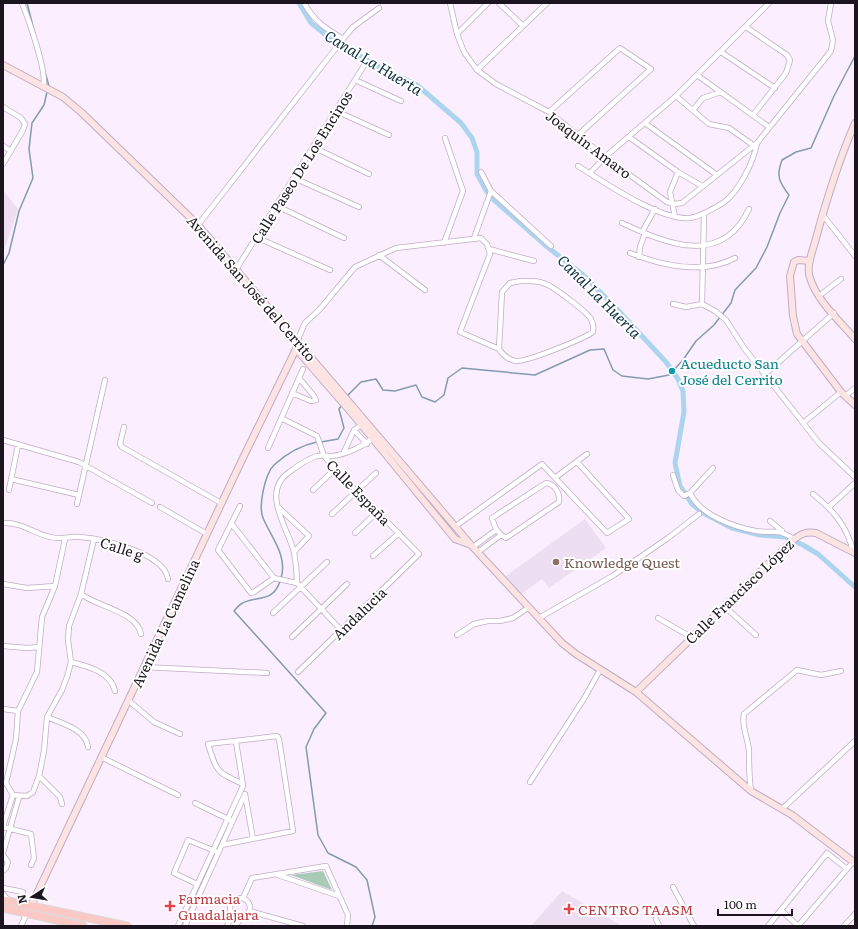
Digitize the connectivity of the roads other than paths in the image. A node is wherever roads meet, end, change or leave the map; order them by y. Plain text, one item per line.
1 (22, 3) edge
2 (304, 3) edge
3 (450, 3) edge
4 (488, 3) edge
5 (499, 3) edge
6 (546, 3) edge
7 (769, 3) edge
8 (831, 3) edge
9 (379, 8) dead end
10 (522, 25) junction
11 (746, 26) junction
12 (457, 34) junction
13 (342, 40) junction
14 (721, 52) junction
15 (365, 64) dead end
16 (3, 65) edge
17 (477, 70) junction
18 (697, 75) junction
19 (355, 80) junction
20 (43, 86) junction
21 (774, 88) junction
22 (721, 92) junction
23 (676, 96) junction
24 (401, 101) dead end
25 (3, 107) edge
26 (692, 110) junction
27 (336, 111) junction
28 (549, 112) junction
29 (754, 115) junction
30 (645, 123) junction
31 (855, 123) edge
32 (769, 127) junction
33 (578, 135) junction
34 (389, 136) dead end
35 (629, 137) junction
36 (445, 138) dead end
37 (755, 144) junction
38 (3, 146) edge
39 (313, 147) junction
40 (11, 151) junction
41 (605, 158) junction
42 (3, 164) edge
43 (578, 166) dead end
44 (481, 172) dead end
45 (678, 172) junction
46 (590, 173) junction
47 (369, 174) dead end
48 (717, 175) junction
49 (294, 178) junction
50 (702, 186) junction
51 (491, 191) junction
52 (674, 204) junction
53 (277, 206) junction
54 (359, 207) dead end
55 (655, 209) junction
56 (749, 209) dead end
57 (822, 214) junction
58 (704, 215) junction
59 (675, 217) junction
60 (622, 223) dead end
61 (198, 225) junction
62 (643, 233) junction
63 (258, 238) junction
64 (344, 238) dead end
65 (474, 238) junction
66 (444, 243) junction
67 (551, 246) dead end
68 (703, 246) junction
69 (489, 249) junction
70 (630, 253) dead end
71 (379, 255) junction
72 (855, 256) edge
73 (639, 257) junction
74 (735, 258) dead end
75 (534, 261) dead end
76 (810, 261) junction
77 (237, 268) junction
78 (702, 268) junction
79 (330, 270) dead end
80 (841, 279) dead end
81 (425, 290) dead end
82 (819, 296) junction
83 (673, 304) dead end
84 (702, 304) junction
85 (834, 314) junction
86 (854, 337) edge
87 (298, 340) junction
88 (802, 342) junction
89 (296, 349) junction
90 (499, 349) junction
91 (303, 369) dead end
92 (764, 375) junction
93 (299, 378) junction
94 (105, 380) dead end
95 (855, 388) edge
96 (292, 393) junction
97 (843, 394) junction
98 (341, 396) junction
99 (855, 405) edge
100 (281, 418) junction
101 (364, 423) junction
102 (803, 423) junction
103 (124, 427) dead end
104 (354, 430) junction
105 (374, 435) junction
106 (3, 440) edge
107 (367, 444) junction
108 (18, 445) junction
109 (268, 448) dead end
110 (344, 452) junction
111 (587, 454) dead end
112 (324, 456) junction
113 (576, 462) junction
114 (86, 465) junction
115 (712, 468) dead end
116 (335, 469) junction
117 (376, 472) dead end
118 (673, 475) dead end
119 (556, 477) junction
120 (855, 477) edge
121 (11, 479) junction
122 (855, 483) edge
123 (9, 490) dead end
124 (313, 490) dead end
125 (357, 490) junction
126 (813, 494) dead end
127 (79, 495) junction
128 (687, 495) junction
129 (152, 503) dead end
130 (221, 503) junction
131 (77, 504) dead end
132 (277, 505) junction
133 (240, 506) dead end
134 (160, 507) dead end
135 (829, 507) junction
136 (378, 512) junction
137 (332, 514) dead end
138 (699, 514) dead end
139 (770, 521) dead end
140 (231, 523) junction
141 (3, 524) edge
142 (456, 526) junction
143 (496, 530) junction
144 (782, 531) junction
145 (355, 533) dead end
146 (399, 533) junction
147 (207, 534) junction
148 (462, 534) junction
149 (501, 535) junction
150 (65, 539) junction
151 (94, 539) junction
152 (455, 539) junction
153 (793, 540) junction
154 (472, 546) junction
155 (294, 552) junction
156 (478, 552) junction
157 (854, 552) edge
158 (419, 554) joint
159 (373, 556) dead end
160 (327, 562) dead end
161 (168, 579) dead end
162 (276, 579) junction
163 (297, 583) junction
164 (3, 584) edge
165 (347, 584) dead end
166 (55, 586) junction
167 (301, 587) junction
168 (81, 594) junction
169 (724, 606) junction
170 (529, 607) junction
171 (321, 608) junction
172 (273, 613) dead end
173 (539, 618) junction
174 (658, 618) dead end
175 (341, 630) junction
176 (142, 634) dead end
177 (457, 635) dead end
178 (756, 635) dead end
179 (292, 636) dead end
180 (691, 638) junction
181 (3, 646) edge
182 (39, 647) junction
183 (71, 662) junction
184 (144, 667) junction
185 (600, 670) junction
186 (841, 671) dead end
187 (298, 672) dead end
188 (267, 673) dead end
189 (115, 691) dead end
190 (636, 692) junction
191 (128, 700) junction
192 (3, 709) edge
193 (18, 711) junction
194 (47, 717) junction
195 (180, 734) dead end
196 (855, 741) edge
197 (236, 742) junction
198 (88, 747) dead end
199 (101, 758) junction
200 (5, 771) edge
201 (39, 776) junction
202 (530, 782) dead end
203 (243, 785) junction
204 (751, 791) junction
205 (245, 794) junction
206 (13, 795) junction
207 (178, 795) dead end
208 (19, 797) junction
209 (196, 803) dead end
210 (62, 804) dead end
211 (782, 810) junction
212 (227, 819) junction
213 (232, 821) junction
214 (3, 826) edge
215 (9, 828) junction
216 (253, 839) junction
217 (222, 845) junction
218 (212, 850) junction
219 (218, 852) junction
220 (3, 854) edge
221 (854, 863) edge
222 (31, 865) dead end
223 (847, 869) junction
224 (3, 871) edge
225 (276, 874) junction
226 (197, 884) junction
227 (673, 887) dead end
228 (3, 888) edge
229 (23, 892) dead end
230 (3, 894) edge
231 (339, 896) junction
232 (243, 898) junction
233 (6, 900) edge
234 (31, 906) junction
235 (3, 908) edge
236 (780, 910) junction
237 (249, 911) junction
238 (27, 913) junction
239 (233, 914) junction
240 (855, 914) edge
241 (242, 917) junction
242 (656, 919) dead end
243 (21, 926) edge
244 (84, 926) edge
245 (127, 926) edge
246 (178, 926) edge
247 (185, 926) edge
248 (227, 926) edge
249 (236, 926) edge
250 (303, 926) edge
251 (347, 926) edge
252 (659, 926) edge
253 (694, 926) edge
254 (768, 926) edge
255 (798, 926) edge
256 (844, 926) edge

1 - 20 street
2 - 13 street
3 - 12 street, Joaquín Amaro
4 - 12 street
5 - 10 street
6 - 10 street
7 - 11 street
8 - 32 street
9 - 13 street
10 - 17 street
11 - 14 street
11 - 21 street
12 - 17 street, Joaquín Amaro
13 - 61 street
14 - 18 street
14 - 21 street
15 - 19 street, Calle Paseo De Los Encinos
16 - 20 street, Avenida San José del Cerrito
17 - 28 street, Joaquín Amaro
18 - 22 street
18 - 23 street
19 - 24 street
19 - 27 street, Calle Paseo De Los Encinos
20 - 61 street, Avenida San José del Cerrito
21 - 29 street
22 - 26 street
22 - 29 street
23 - 26 street
23 - 30 street
25 - 40 street
26 - 37 street
27 - 34 street
27 - 39 street, Calle Paseo De Los Encinos
28 - 33 street, Joaquín Amaro
28 - 33 street
29 - 32 street
30 - 35 street
30 - 48 street
31 - 57 street
32 - 37 street
33 - 41 street, Joaquín Amaro
35 - 41 street
35 - 45 street
36 - 66 street
37 - 48 street
37 - 58 street
38 - 40 street
39 - 47 street
39 - 49 street, Calle Paseo De Los Encinos
40 - 42 street
41 - 46 street
41 - 52 street, Joaquín Amaro
43 - 46 street
44 - 51 street
45 - 50 street
45 - 52 street
46 - 55 street
48 - 50 street
49 - 53 street, Calle Paseo De Los Encinos
49 - 54 street
50 - 52 street
51 - 65 street
51 - 67 street
52 - 59 street
53 - 63 street, Calle Paseo De Los Encinos
53 - 64 street
55 - 59 street
55 - 62 street
56 - 68 street
57 - 72 street
57 - 76 street
58 - 59 street
58 - 68 street
60 - 62 street
61 - 77 street, Avenida San José del Cerrito
62 - 68 street
62 - 73 street
63 - 77 street, Calle Paseo De Los Encinos
63 - 79 street
65 - 66 street
65 - 69 street
66 - 71 street
68 - 78 street
69 - 75 street
69 - 90 street
70 - 73 street
71 - 81 street
71 - 87 street
73 - 78 street
74 - 78 street
76 - 82 street
76 - 88 street
77 - 87 street, Avenida San José del Cerrito
78 - 84 street
80 - 82 street
82 - 85 street
83 - 84 street
84 - 92 street
85 - 86 street
85 - 88 street
87 - 89 street, Avenida La Camelina
87 - 98 street, Avenida San José del Cerrito
88 - 92 street
88 - 97 street
89 - 98 street, Avenida San José del Cerrito
89 - 130 street, Avenida La Camelina
90 - 90 street
91 - 93 street
92 - 102 street
93 - 96 street
93 - 96 street
94 - 114 street
95 - 97 street
96 - 100 street
97 - 99 street
97 - 102 street
98 - 101 street, Avenida San José del Cerrito
100 - 109 street
100 - 112 street, Calle España
101 - 104 street, Calle España
101 - 105 street, Avenida San José del Cerrito
102 - 120 street
103 - 130 street
104 - 107 street
104 - 110 street, Calle España
105 - 107 street
105 - 142 street, Avenida San José del Cerrito
105 - 152 street, Avenida San José del Cerrito
106 - 108 street
107 - 110 street, Calle España
108 - 114 street
108 - 121 street
110 - 112 street
111 - 113 street
112 - 116 street, Calle España
112 - 132 street
113 - 119 street
113 - 119 street
114 - 127 street
114 - 129 street
115 - 128 street
116 - 124 street
116 - 125 street, Calle España
117 - 125 street
118 - 128 street
119 - 142 street
121 - 123 street
121 - 127 street
122 - 135 street
125 - 136 street, Calle España
125 - 137 street
126 - 135 street
127 - 131 street
128 - 144 street
130 - 147 street, Avenida La Camelina
132 - 155 street
132 - 155 street
133 - 140 street
134 - 147 street
135 - 157 street
136 - 145 street
136 - 146 street, Calle España
138 - 173 street
139 - 144 street
140 - 162 street
140 - 162 street
141 - 150 street, Calle g
142 - 148 street, Avenida San José del Cerrito
143 - 149 street
143 - 149 street
143 - 154 street
144 - 153 street
146 - 158 street, Calle España
146 - 159 street
147 - 184 street, Avenida La Camelina
148 - 152 street
148 - 154 street, Avenida San José del Cerrito
149 - 156 street
150 - 151 street, Calle g
150 - 166 street
151 - 161 street, Calle g
151 - 168 street
152 - 154 street, Avenida San José del Cerrito
153 - 157 street, Calle Francisco López
153 - 169 street, Calle Francisco López
154 - 156 street, Avenida San José del Cerrito
155 - 163 street
156 - 170 street, Avenida San José del Cerrito
158 - 175 street, Andalucia
160 - 167 street
162 - 163 street
163 - 167 street
164 - 166 street
165 - 171 street
166 - 182 street
167 - 171 street
167 - 172 street
168 - 176 street
168 - 183 street
169 - 178 street
169 - 180 street, Calle Francisco López
170 - 173 street, Avenida San José del Cerrito
170 - 177 street
171 - 175 street
171 - 179 street
173 - 185 street, Avenida San José del Cerrito
174 - 180 street
175 - 187 street, Andalucia
180 - 190 street, Calle Francisco López
181 - 182 street
182 - 193 street
183 - 189 street
183 - 194 street
184 - 188 street
184 - 191 street, Avenida La Camelina
185 - 190 street, Avenida San José del Cerrito
185 - 202 street
186 - 204 street
190 - 204 street, Avenida San José del Cerrito
191 - 195 street
191 - 199 street, Avenida La Camelina
192 - 193 street
193 - 200 street
194 - 198 street
194 - 201 street
196 - 211 street
197 - 203 street
197 - 203 street
197 - 216 street
199 - 207 street
199 - 234 street, Avenida La Camelina
200 - 206 street
201 - 208 street
201 - 210 street
203 - 205 street
203 - 212 street
204 - 211 street, Avenida San José del Cerrito
205 - 213 street
205 - 216 street
206 - 208 street
206 - 214 street
208 - 215 street
209 - 212 street
211 - 221 street, Avenida San José del Cerrito
212 - 213 street
212 - 218 street
213 - 217 street
214 - 215 street
215 - 220 street
215 - 222 street
216 - 217 street
217 - 219 street
218 - 219 street
218 - 226 street
218 - 226 street
219 - 247 street
220 - 224 street
221 - 223 street
223 - 236 street
223 - 255 street
225 - 231 street
225 - 231 street
225 - 232 street
226 - 246 street
227 - 253 street
228 - 229 street
230 - 233 street
231 - 251 street
232 - 237 street
232 - 239 street
233 - 234 main road
234 - 245 main road
235 - 238 main road
236 - 254 street
236 - 255 street
237 - 241 street
237 - 250 street
238 - 243 street
238 - 244 main road
239 - 241 street
239 - 248 street
240 - 256 street
241 - 249 street
242 - 252 street

